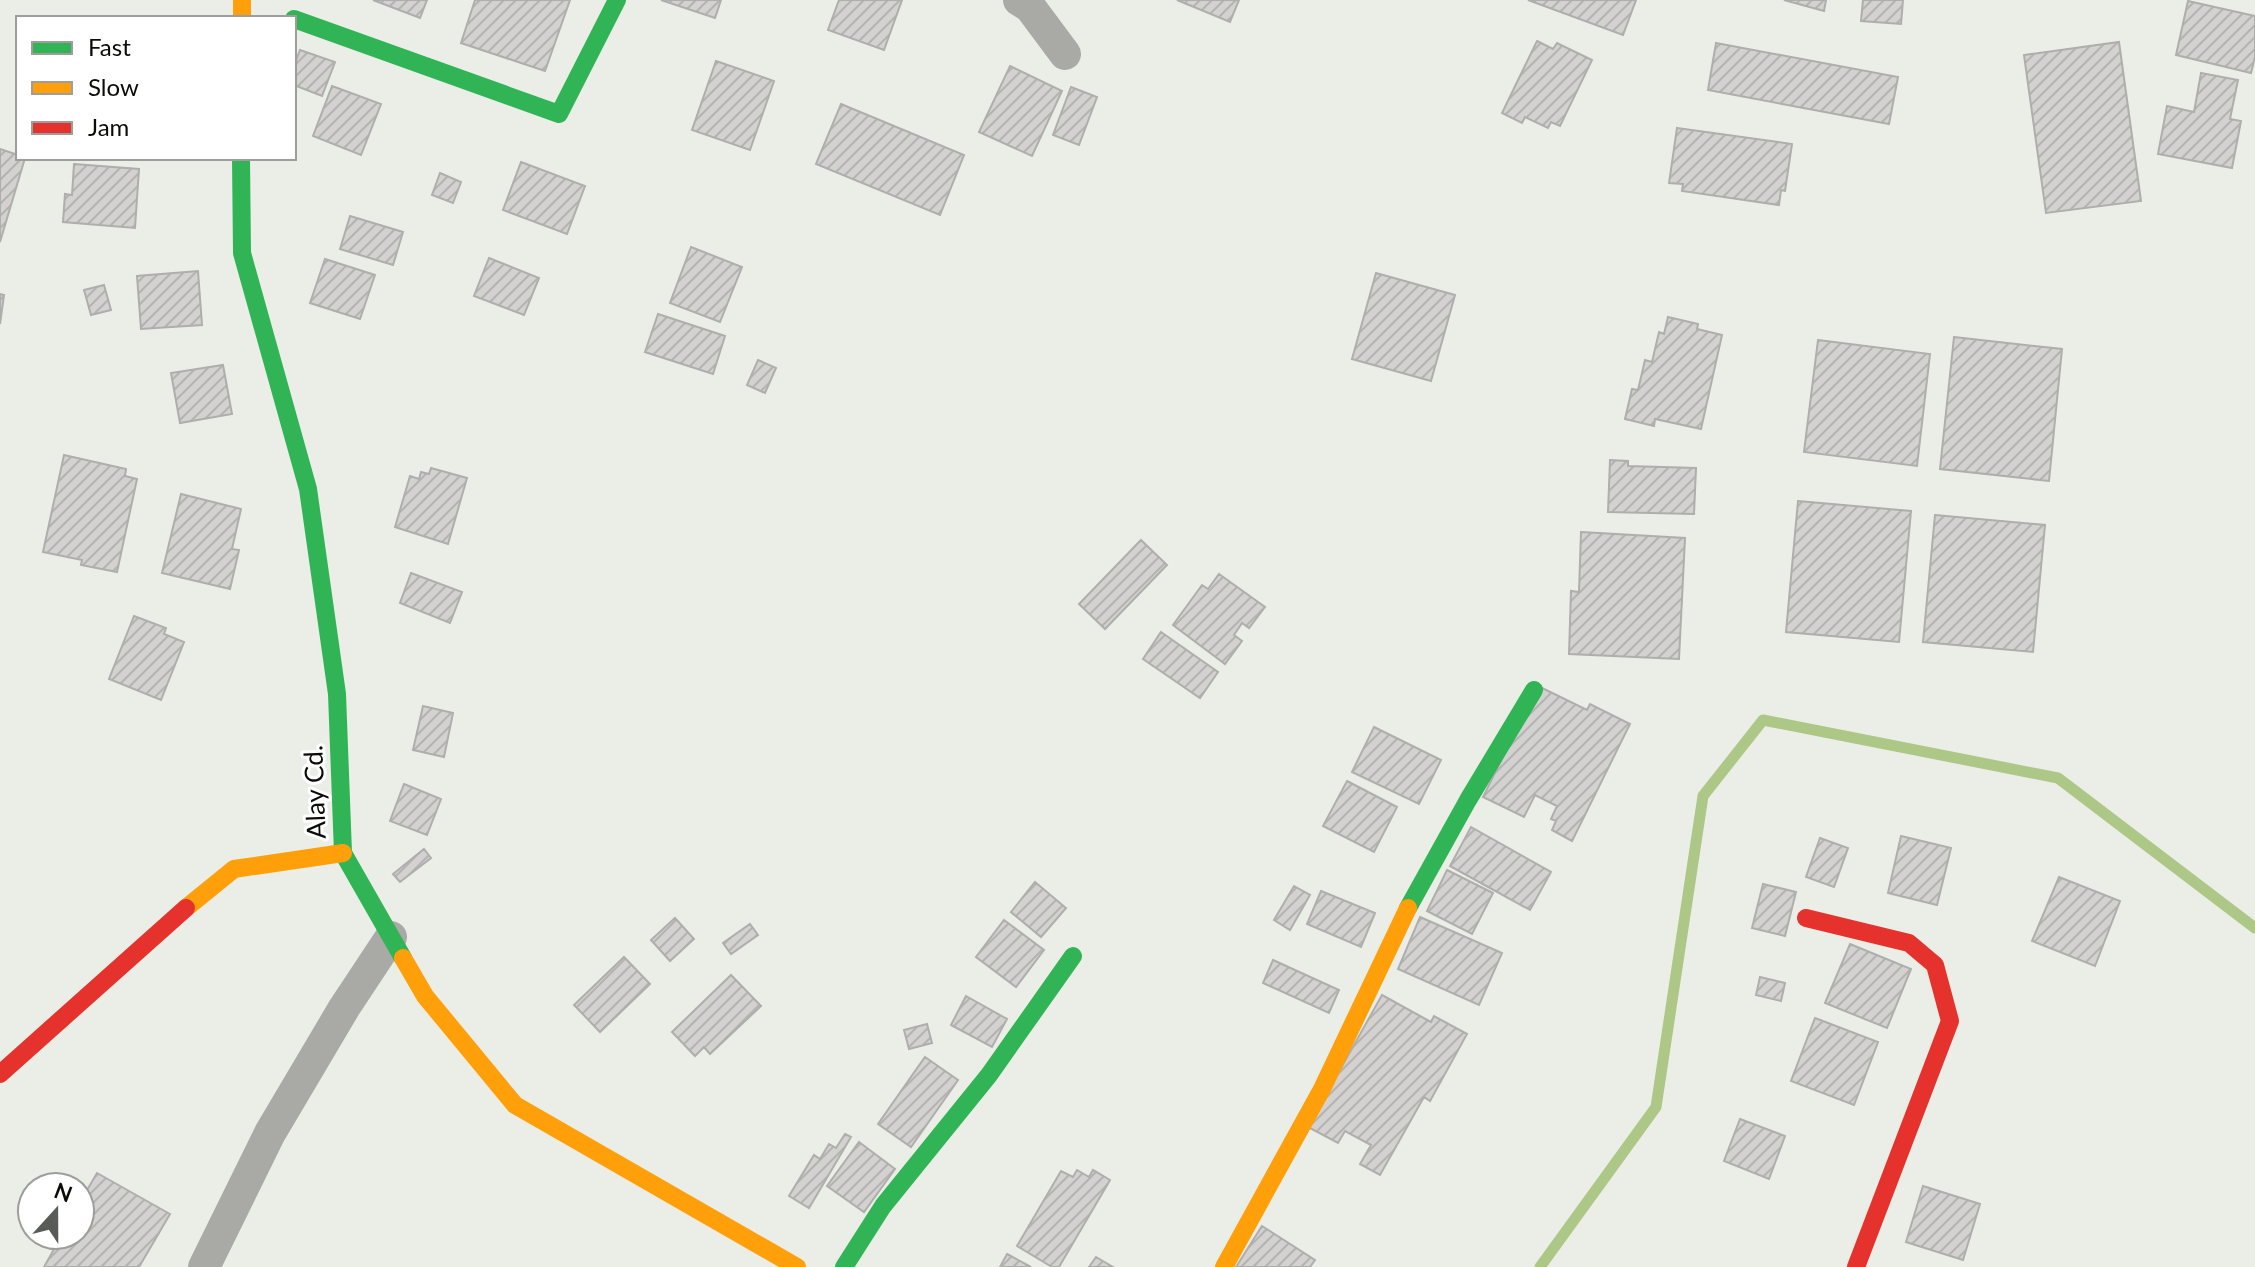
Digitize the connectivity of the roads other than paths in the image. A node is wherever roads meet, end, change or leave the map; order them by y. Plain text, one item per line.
1 (242, 0) edge
2 (617, 0) edge
3 (1019, 0) edge
4 (284, 16) edge
5 (296, 20) edge
6 (1065, 54) dead end
7 (241, 160) edge
8 (1534, 690) dead end
9 (343, 853) junction
10 (1806, 918) dead end
11 (391, 937) junction
12 (1073, 956) dead end
13 (0, 1074) edge
14 (204, 1267) edge
15 (797, 1267) edge
16 (844, 1267) edge
17 (1224, 1267) edge
18 (1856, 1267) edge

1 - 4 street
2 - 5 street
3 - 6 street
7 - 9 street, Alay Cd.
8 - 17 street
9 - 11 street, Alay Cd.
9 - 13 street
10 - 18 street
11 - 14 street
11 - 15 street, Alay Cd.
12 - 16 street

